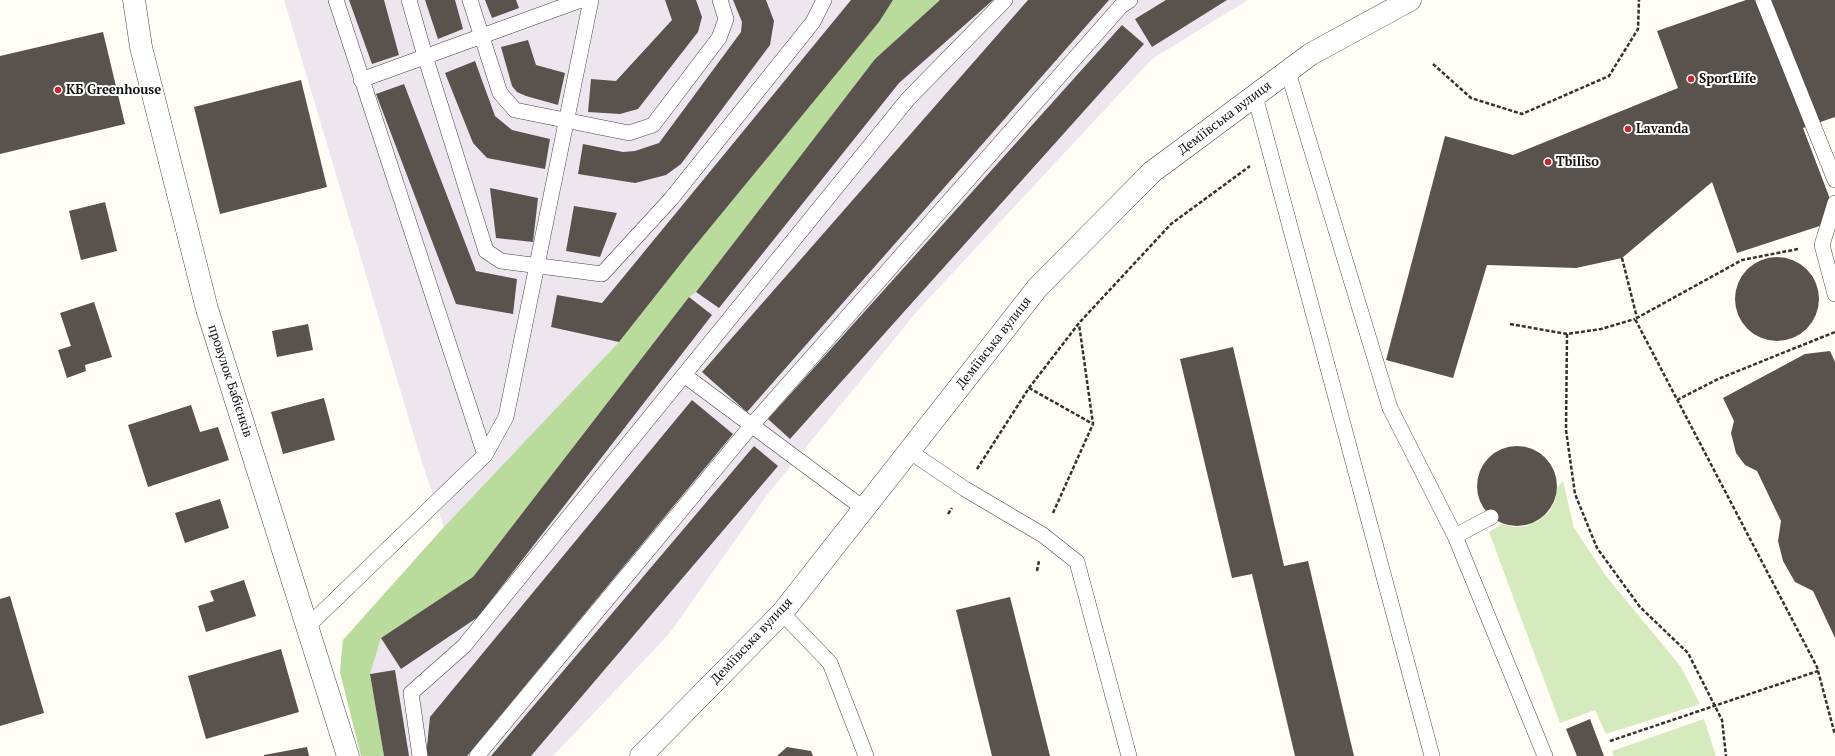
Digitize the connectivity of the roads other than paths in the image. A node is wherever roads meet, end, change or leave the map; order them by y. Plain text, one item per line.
1 (134, 0) edge
2 (336, 0) edge
3 (409, 0) edge
4 (470, 0) edge
5 (581, 0) edge
6 (591, 0) edge
7 (720, 0) edge
8 (824, 0) edge
9 (1005, 0) edge
10 (1130, 0) edge
11 (1410, 0) edge
12 (1763, 0) edge
13 (483, 36) junction
14 (425, 56) junction
15 (1288, 72) junction
16 (361, 80) junction
17 (1255, 96) junction
18 (567, 121) junction
19 (1835, 180) edge
20 (1835, 203) edge
21 (538, 267) junction
22 (1835, 294) edge
23 (684, 375) junction
24 (752, 425) junction
25 (909, 451) junction
26 (486, 454) junction
27 (863, 508) junction
28 (1491, 517) dead end
29 (1455, 536) junction
30 (782, 613) junction
31 (308, 626) junction
32 (348, 756) edge
33 (420, 756) edge
34 (477, 756) edge
35 (641, 756) edge
36 (866, 756) edge
37 (1129, 756) edge
38 (1432, 756) edge
39 (1546, 756) edge

1 - 31 street, провулок Бабієнків
2 - 16 lane
3 - 14 lane
4 - 13 lane
5 - 13 lane
6 - 18 lane
7 - 18 lane
8 - 21 lane
9 - 23 lane
10 - 24 lane
11 - 15 street, Деміївська вулиця
12 - 19 lane
13 - 14 lane
13 - 18 lane
14 - 16 lane
14 - 21 lane
15 - 17 street, Деміївська вулиця
15 - 29 lane
16 - 26 lane
17 - 25 street, Деміївська вулиця
17 - 38 lane
18 - 21 lane
20 - 22 lane
21 - 26 lane
23 - 24 lane
23 - 33 lane
24 - 27 lane
24 - 34 lane
25 - 27 street, Деміївська вулиця
25 - 37 lane
26 - 31 lane
27 - 30 street, Деміївська вулиця
28 - 29 lane
29 - 39 lane
30 - 35 street, Деміївська вулиця
30 - 36 lane
31 - 32 street, провулок Бабієнків

